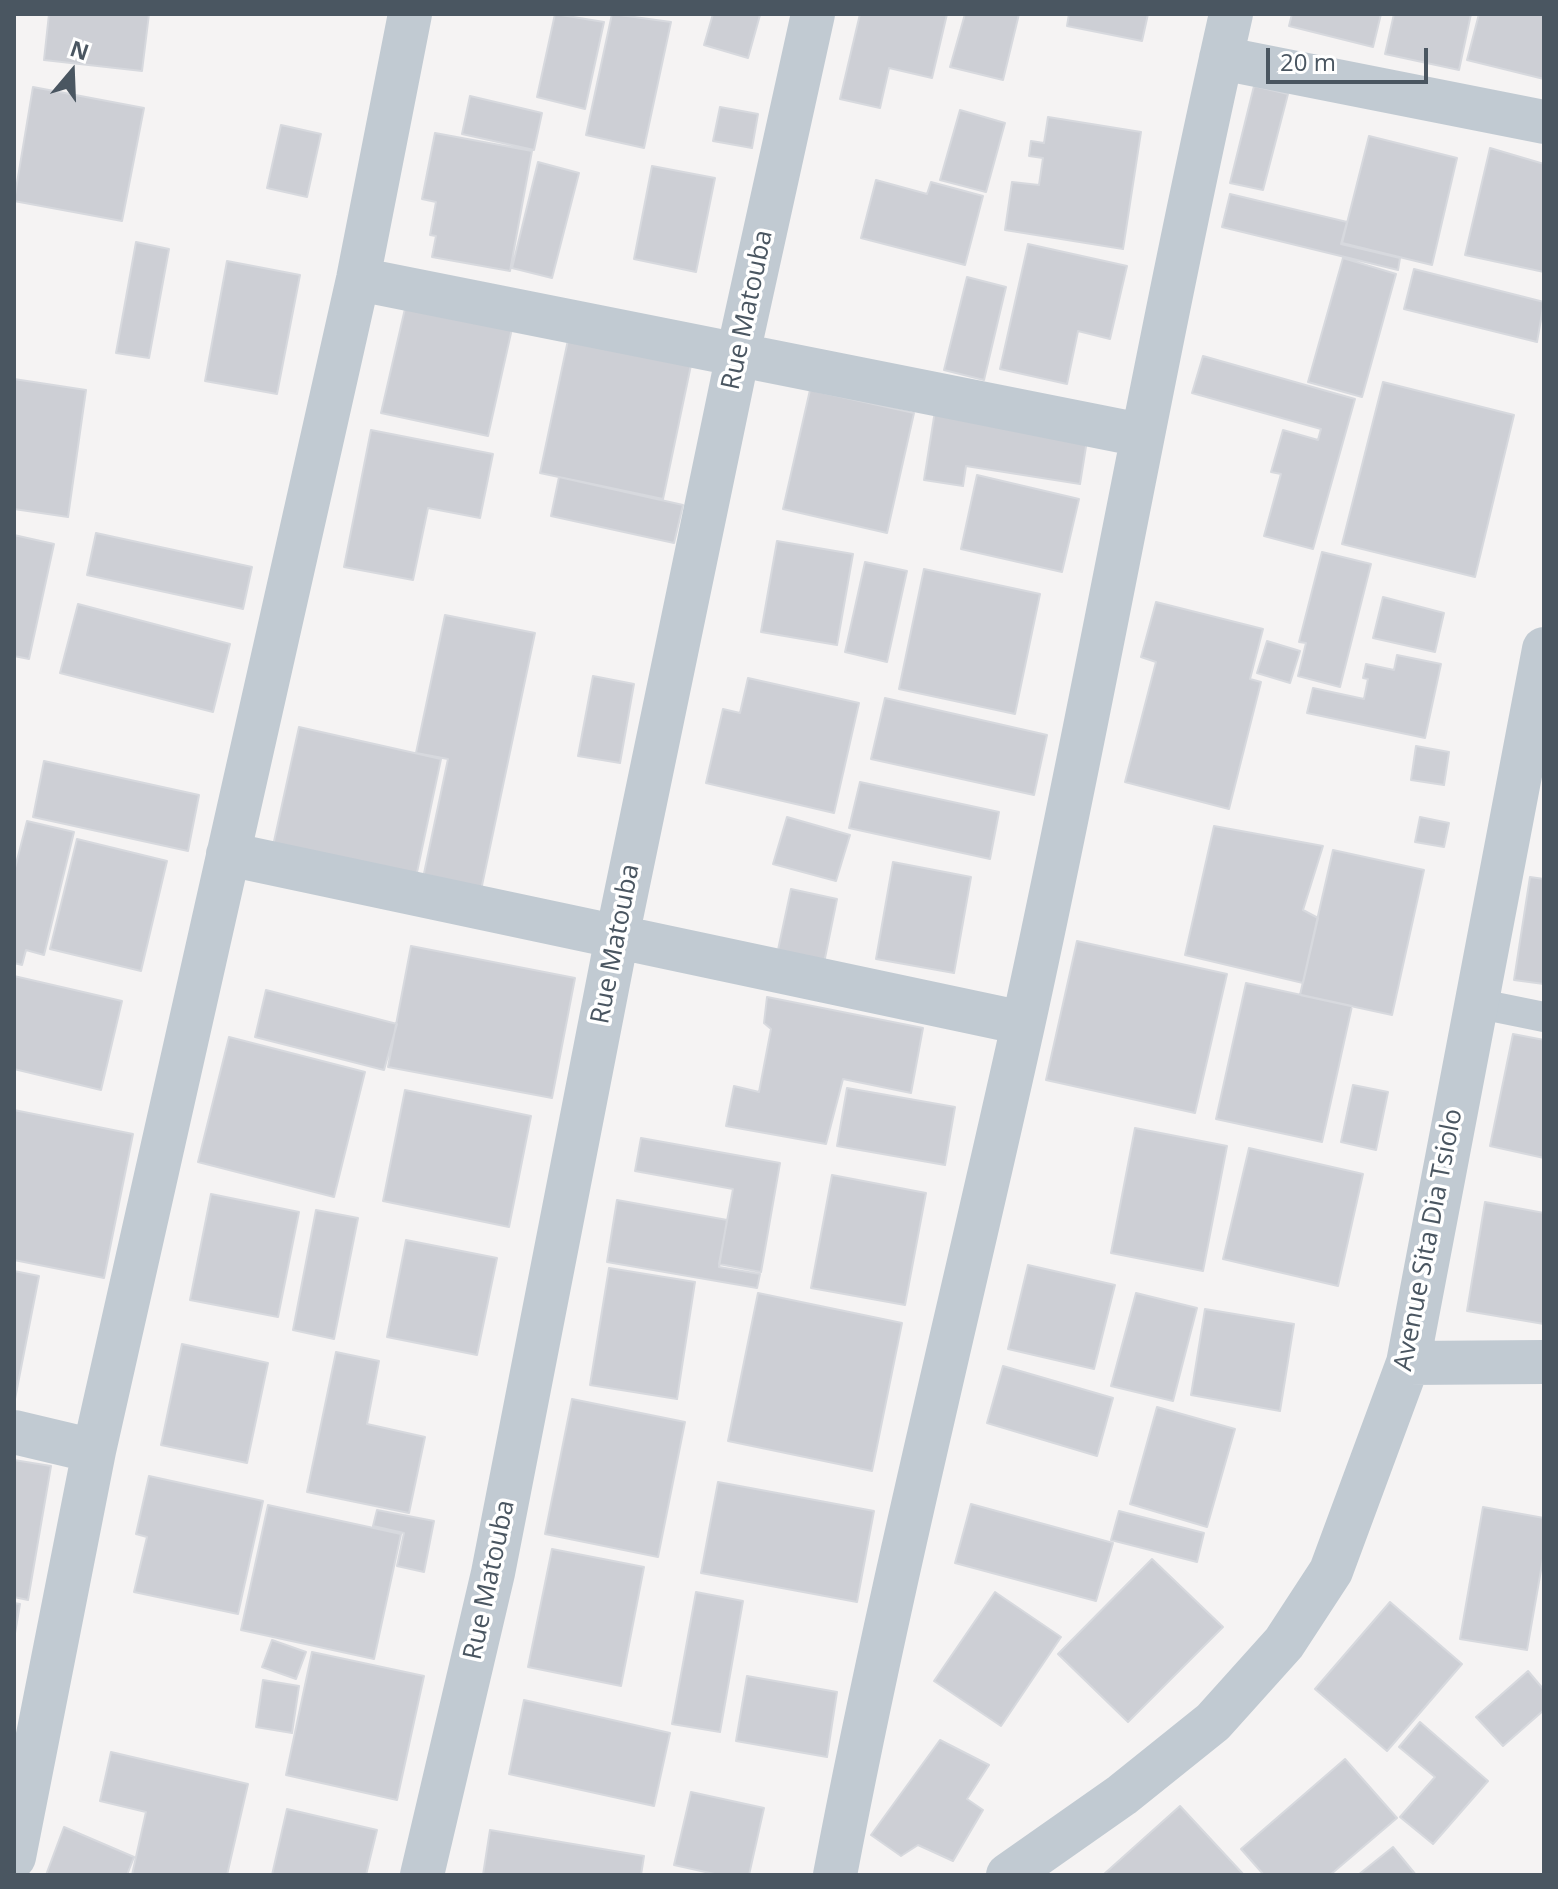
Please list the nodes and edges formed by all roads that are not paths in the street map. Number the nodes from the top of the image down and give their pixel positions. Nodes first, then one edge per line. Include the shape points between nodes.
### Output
1 (410, 14) edge
2 (813, 14) edge
3 (1231, 14) edge
4 (1221, 58) junction
5 (1544, 122) edge
6 (358, 279) junction
7 (738, 354) junction
8 (1141, 435) junction
9 (1544, 649) edge
10 (1537, 717) edge
11 (228, 854) junction
12 (617, 937) junction
13 (1475, 1003) junction
14 (1544, 1017) edge
15 (1023, 1023) junction
16 (1544, 1362) edge
17 (1408, 1363) junction
18 (14, 1432) edge
19 (94, 1451) junction
20 (14, 1857) edge
21 (422, 1875) edge
22 (835, 1875) edge
23 (1008, 1875) edge

1 - 6 street
2 - 7 street, Rue Matouba
3 - 4 street
4 - 5 street
4 - 8 street
6 - 7 street
6 - 11 street
7 - 8 street
7 - 12 street, Rue Matouba
8 - 15 street
9 - 10 street, Avenue Sita Dia Tsiolo
10 - 13 street, Avenue Sita Dia Tsiolo
11 - 12 street
11 - 19 street
12 - 15 street
12 - 21 street, Rue Matouba via 493,1573
13 - 14 lane
13 - 17 street, Avenue Sita Dia Tsiolo
15 - 22 street via 864,1720
16 - 17 street
17 - 23 street, Avenue Sita Dia Tsiolo via 1331,1571 1284,1643 1213,1722 1122,1795
18 - 19 street
19 - 20 street

